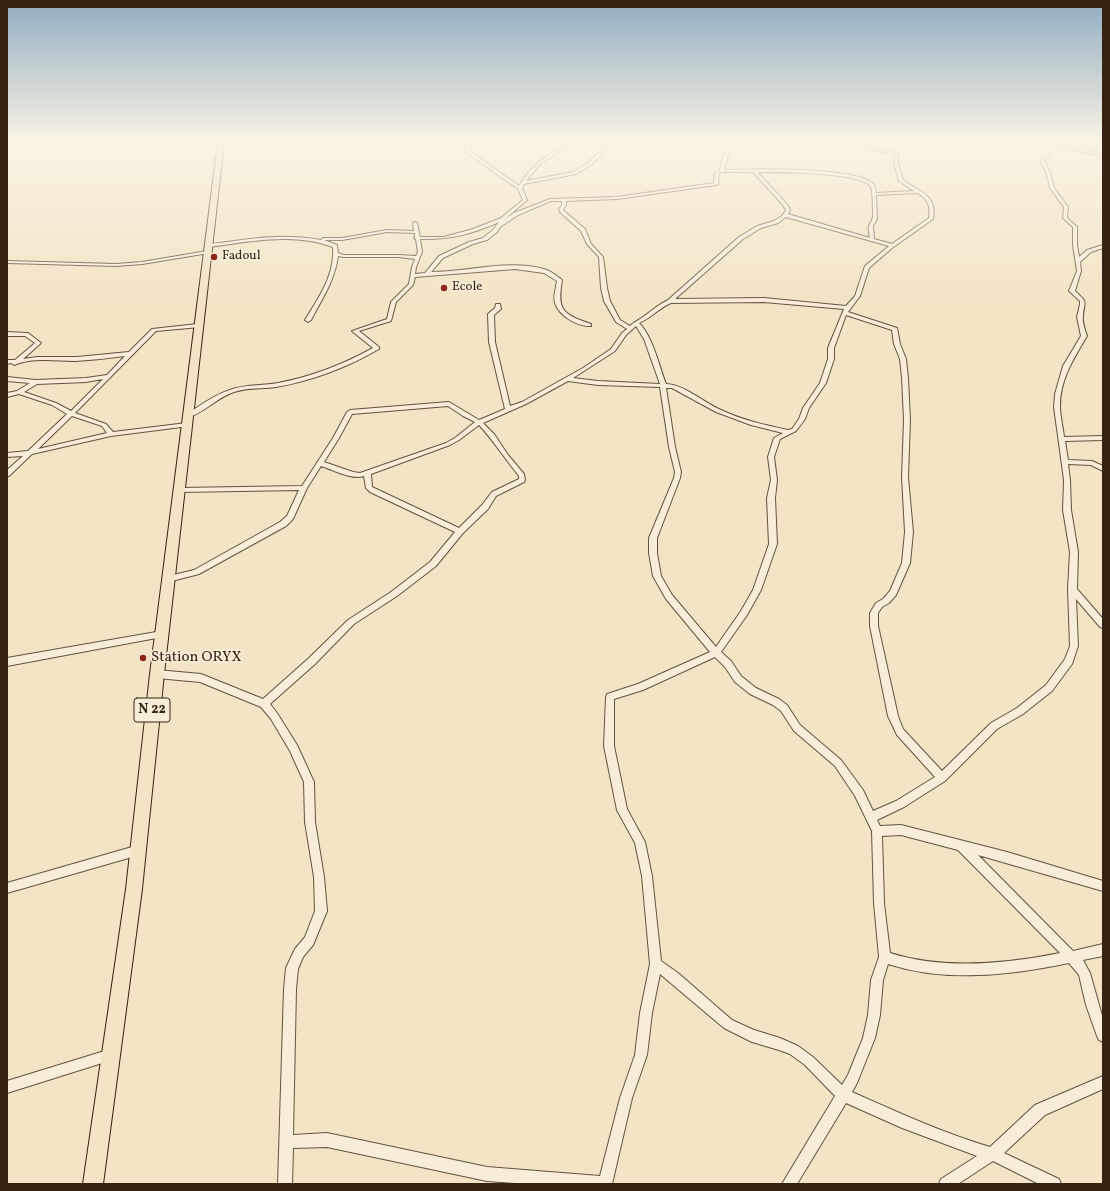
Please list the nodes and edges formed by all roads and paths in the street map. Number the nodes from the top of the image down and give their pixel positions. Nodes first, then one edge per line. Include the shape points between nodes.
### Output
1 (215, 198) edge
2 (524, 198) edge
3 (620, 198) edge
4 (778, 198) edge
5 (874, 198) edge
6 (926, 198) edge
7 (1059, 198) edge
8 (564, 200) junction
9 (785, 215) junction
10 (503, 218) junction
11 (415, 224) dead end
12 (499, 226) junction
13 (416, 235) junction
14 (313, 239) junction
15 (872, 240) junction
16 (892, 245) junction
17 (1103, 246) edge
18 (208, 249) junction
19 (336, 254) junction
20 (418, 258) junction
21 (1078, 261) junction
22 (7, 262) edge
23 (427, 274) junction
24 (412, 276) junction
25 (670, 301) junction
26 (498, 305) dead end
27 (846, 310) junction
28 (308, 320) dead end
29 (636, 323) junction
30 (589, 325) dead end
31 (198, 326) junction
32 (630, 328) junction
33 (7, 334) edge
34 (130, 354) junction
35 (7, 362) edge
36 (15, 362) junction
37 (7, 368) edge
38 (110, 376) junction
39 (7, 379) edge
40 (566, 380) junction
41 (36, 382) junction
42 (663, 384) junction
43 (19, 392) junction
44 (7, 395) edge
45 (508, 409) junction
46 (71, 414) junction
47 (188, 420) junction
48 (478, 422) junction
49 (788, 432) junction
50 (111, 434) junction
51 (1103, 438) edge
52 (1061, 439) junction
53 (29, 452) junction
54 (18, 454) junction
55 (7, 455) edge
56 (7, 461) edge
57 (1064, 462) junction
58 (319, 463) junction
59 (1103, 469) edge
60 (367, 473) junction
61 (7, 474) edge
62 (304, 488) junction
63 (180, 490) junction
64 (460, 531) junction
65 (168, 579) junction
66 (1072, 589) junction
67 (1103, 625) edge
68 (162, 634) junction
69 (716, 653) junction
70 (7, 662) edge
71 (157, 674) junction
72 (264, 704) junction
73 (942, 778) junction
74 (870, 818) junction
75 (877, 831) junction
76 (961, 846) junction
77 (139, 850) junction
78 (1103, 886) edge
79 (7, 888) edge
80 (1103, 950) edge
81 (885, 957) junction
82 (1070, 957) junction
83 (656, 964) junction
84 (1103, 1036) edge
85 (112, 1055) junction
86 (1103, 1082) edge
87 (7, 1087) edge
88 (844, 1095) junction
89 (286, 1142) junction
90 (992, 1154) junction
91 (93, 1184) edge
92 (285, 1184) edge
93 (605, 1184) edge
94 (789, 1184) edge
95 (946, 1184) edge
96 (1054, 1184) edge

1 - 18 main road, N 22
2 - 10 street via 525,200
3 - 8 street
4 - 9 street via 787,206
5 - 15 street
6 - 16 street via 931,202 931,219
7 - 21 street via 1066,207 1065,218 1075,227
8 - 12 street via 550,200 516,214
8 - 32 street via 562,212 583,230 589,244 601,257 604,288 614,316
9 - 15 street
9 - 25 street via 776,222 751,231 741,238
10 - 12 street
10 - 13 street via 458,235 442,238
11 - 13 street
12 - 23 street via 485,239 441,257
13 - 14 street via 387,231 342,238
13 - 20 street via 420,252
14 - 18 street via 284,238
14 - 19 street via 335,246
15 - 16 street
16 - 27 street via 867,267 857,296
17 - 21 street via 1089,251
18 - 22 street via 142,263 116,265
18 - 31 main road, N 22
19 - 20 street
19 - 28 street via 333,274
20 - 24 street
21 - 52 street via 1080,271 1072,290 1082,300 1080,317 1084,336 1066,366 1058,394
23 - 24 street
23 - 30 street via 507,268 544,271 560,280 558,303 563,310 573,320
24 - 47 street via 411,284 394,302 389,320 355,331 377,348 291,382 233,391 212,400
25 - 27 street via 764,300
25 - 29 street
26 - 45 street via 497,310 490,314 492,336
27 - 49 street via 834,340 823,383 806,408 802,419 794,430
27 - 73 street via 895,328 903,360 907,413 906,477 909,532 906,563 893,594 879,605 874,613 874,626 892,716 900,732
29 - 32 street
29 - 42 street via 647,339
31 - 34 street via 154,330
31 - 47 main road, N 22
32 - 40 street via 613,350
33 - 36 street via 26,334 38,343
34 - 36 street
34 - 38 street
35 - 36 street
36 - 37 street
38 - 41 street via 86,380
38 - 46 street
39 - 41 street
40 - 42 street
40 - 45 street
41 - 43 street
42 - 49 street via 673,386 718,411 754,424
42 - 69 street via 678,478 653,538 657,576 669,597
43 - 44 street
43 - 46 street via 54,404
45 - 48 street
46 - 50 street via 104,425
46 - 53 street
47 - 50 street
47 - 63 main road, N 22
48 - 58 street via 464,416 449,404 350,412
48 - 60 street via 448,444
48 - 64 street via 492,435 522,476 522,480 494,494 478,515
49 - 69 street via 777,438 771,458 774,480 771,498 773,544 769,557 757,590
50 - 53 street
51 - 52 street
52 - 57 street
53 - 54 street
53 - 61 street
54 - 55 street
54 - 56 street
57 - 59 street via 1092,463
57 - 66 street via 1067,510 1074,552
58 - 60 street via 352,474
58 - 62 street
60 - 64 street via 372,490
62 - 63 street
62 - 65 street via 290,517 283,524 196,572
63 - 65 main road, N 22
64 - 72 street via 433,564 351,622
65 - 68 main road, N 22
66 - 67 street
66 - 73 street via 1074,646 1069,662 1049,688 1020,712 994,726
68 - 70 street
68 - 71 main road, N 22
69 - 74 street via 728,664 738,679 753,691 784,708 796,728 838,763 859,793
69 - 83 street via 640,687 610,696 609,746 622,810 640,842 647,876
71 - 72 street via 201,678
71 - 77 main road, N 22
72 - 89 street via 294,748 309,782 310,822 321,904 321,911 309,941 299,953 292,968
73 - 74 street via 900,804
74 - 75 street
75 - 76 street via 901,830
75 - 81 street via 879,903
76 - 78 street
76 - 82 street
77 - 79 street
77 - 85 main road, N 22
80 - 82 street
81 - 82 street via 912,964 952,969 1017,966
81 - 88 street via 877,980 869,1038 853,1080
82 - 84 street via 1084,973
83 - 88 street via 728,1024 752,1036 794,1050
83 - 93 street via 641,1055 626,1098
85 - 87 street
85 - 91 main road, N 22
86 - 90 street via 1040,1110
88 - 90 street via 902,1121
88 - 94 street
89 - 92 street
89 - 93 street via 327,1140 487,1174
90 - 95 street
90 - 96 street

